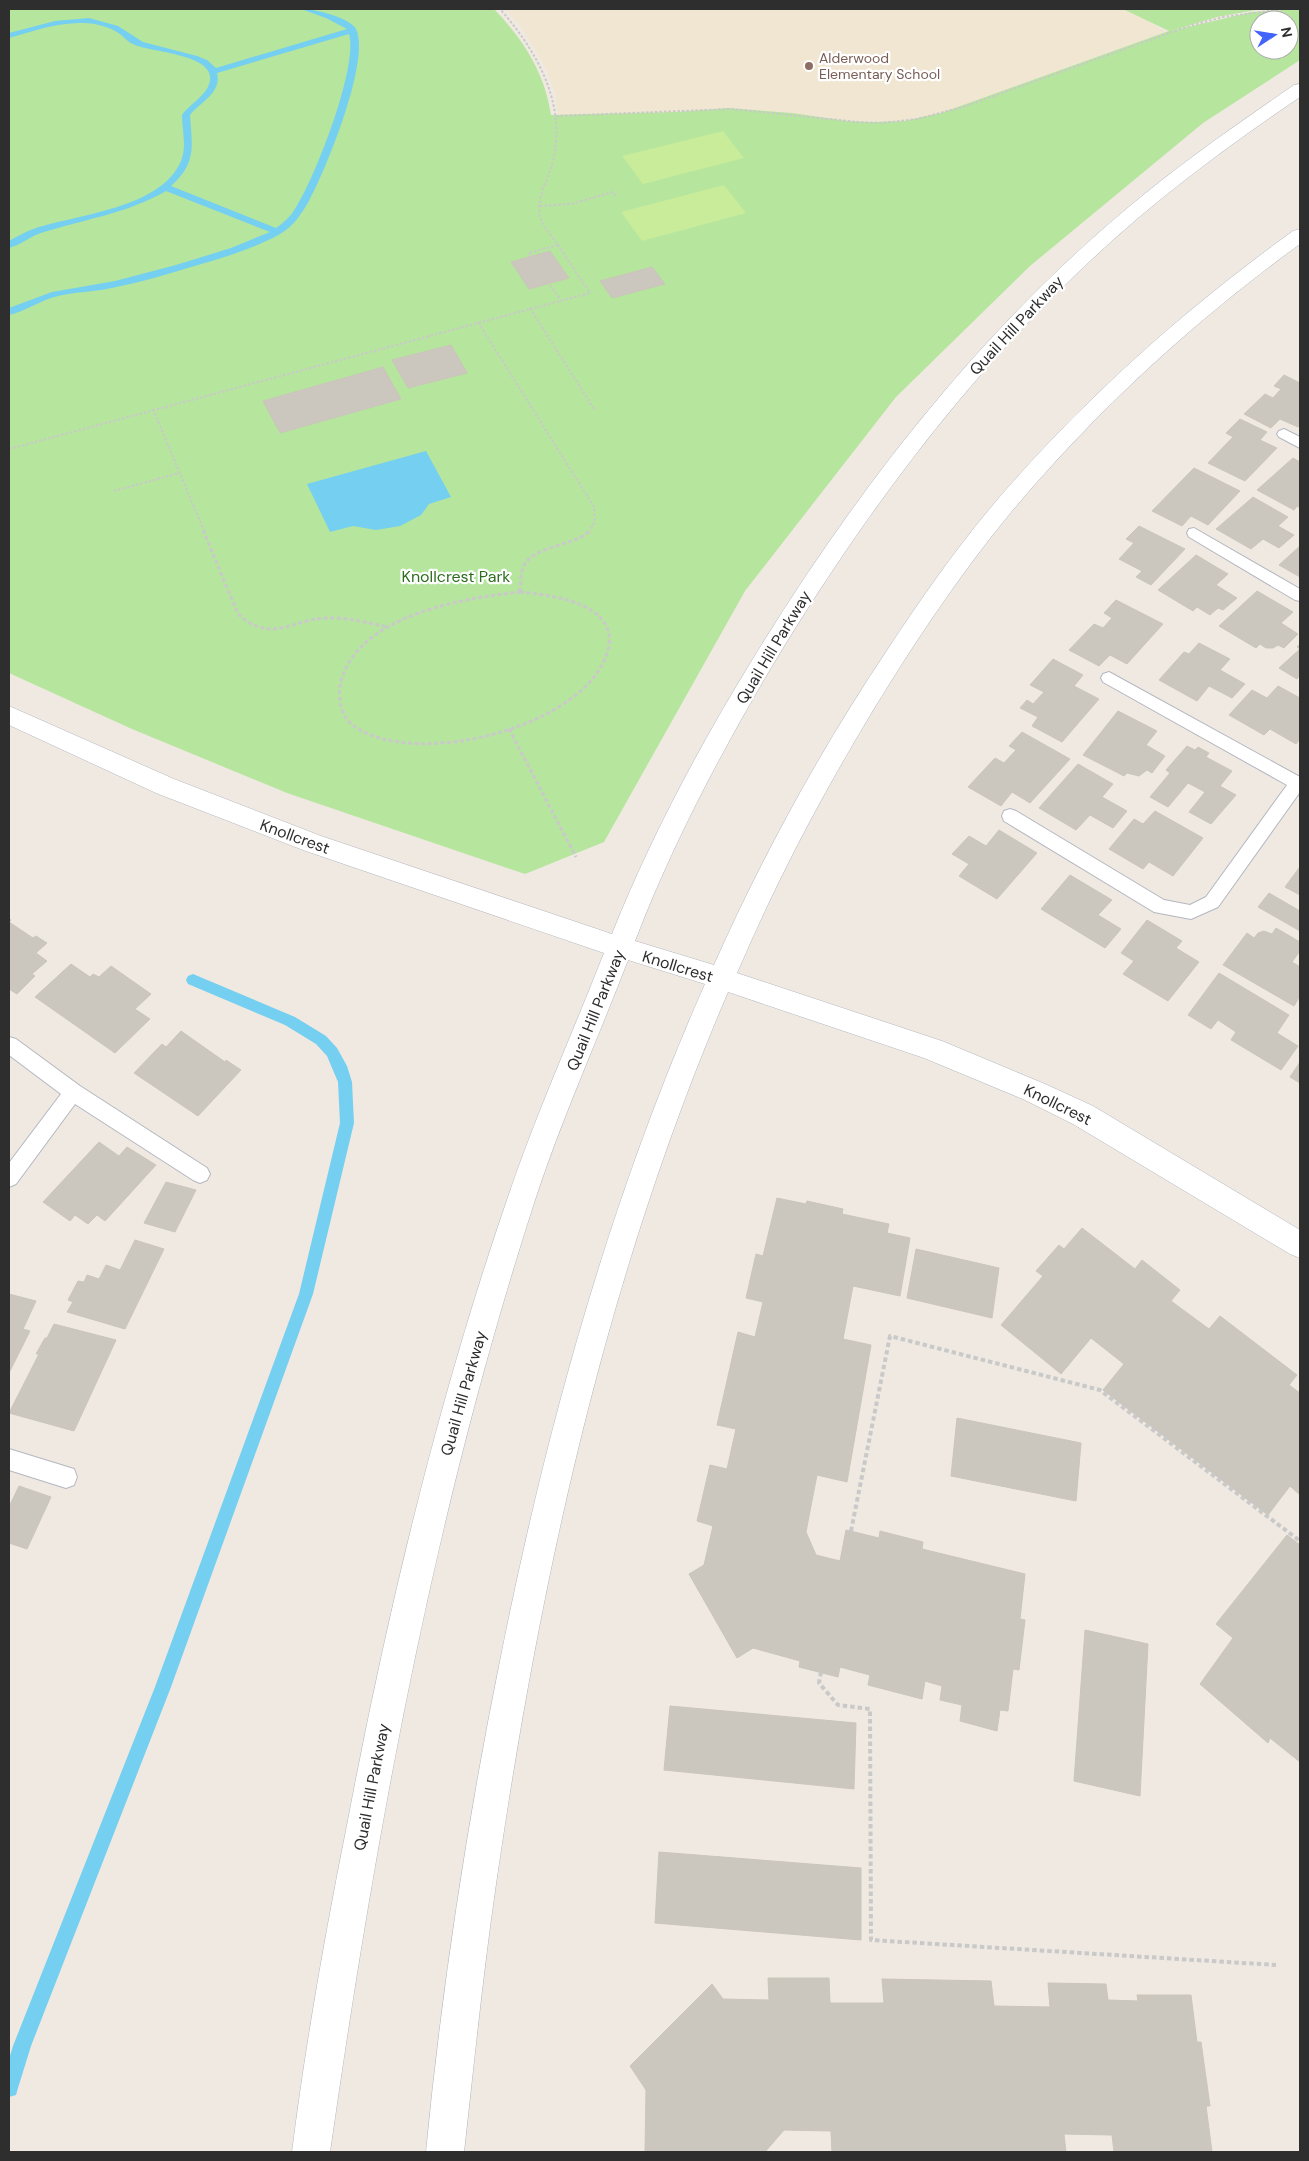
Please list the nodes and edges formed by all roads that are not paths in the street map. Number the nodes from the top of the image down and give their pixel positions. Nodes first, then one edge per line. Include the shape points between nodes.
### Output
1 (1300, 90) edge
2 (1300, 235) edge
3 (1284, 434) dead end
4 (1300, 443) edge
5 (1194, 533) dead end
6 (1300, 596) edge
7 (1109, 678) dead end
8 (9, 715) edge
9 (1299, 784) edge
10 (1010, 816) dead end
11 (620, 948) junction
12 (720, 978) junction
13 (9, 1045) edge
14 (73, 1092) junction
15 (200, 1174) dead end
16 (9, 1178) edge
17 (1300, 1245) edge
18 (9, 1460) edge
19 (66, 1477) dead end
20 (312, 2152) edge
21 (445, 2152) edge

1 - 11 main road, Quail Hill Parkway via 1207,153 1125,218 1036,303 928,422 846,530 760,665 702,768 642,893
2 - 12 main road via 1211,302 1093,408 1015,494 962,560 884,671 836,750 759,894
3 - 4 lane
5 - 6 lane
7 - 9 lane
8 - 11 main road, Knollcrest via 207,803 312,843
9 - 10 lane via 1212,902 1191,912 1160,907
11 - 12 main road, Knollcrest
11 - 20 main road, Quail Hill Parkway via 543,1138 484,1318 431,1509 368,1801
12 - 17 main road, Knollcrest via 932,1049 1035,1092 1083,1115
12 - 21 main road via 641,1181 561,1452 492,1796
13 - 14 lane
14 - 15 lane
14 - 16 lane
18 - 19 lane

